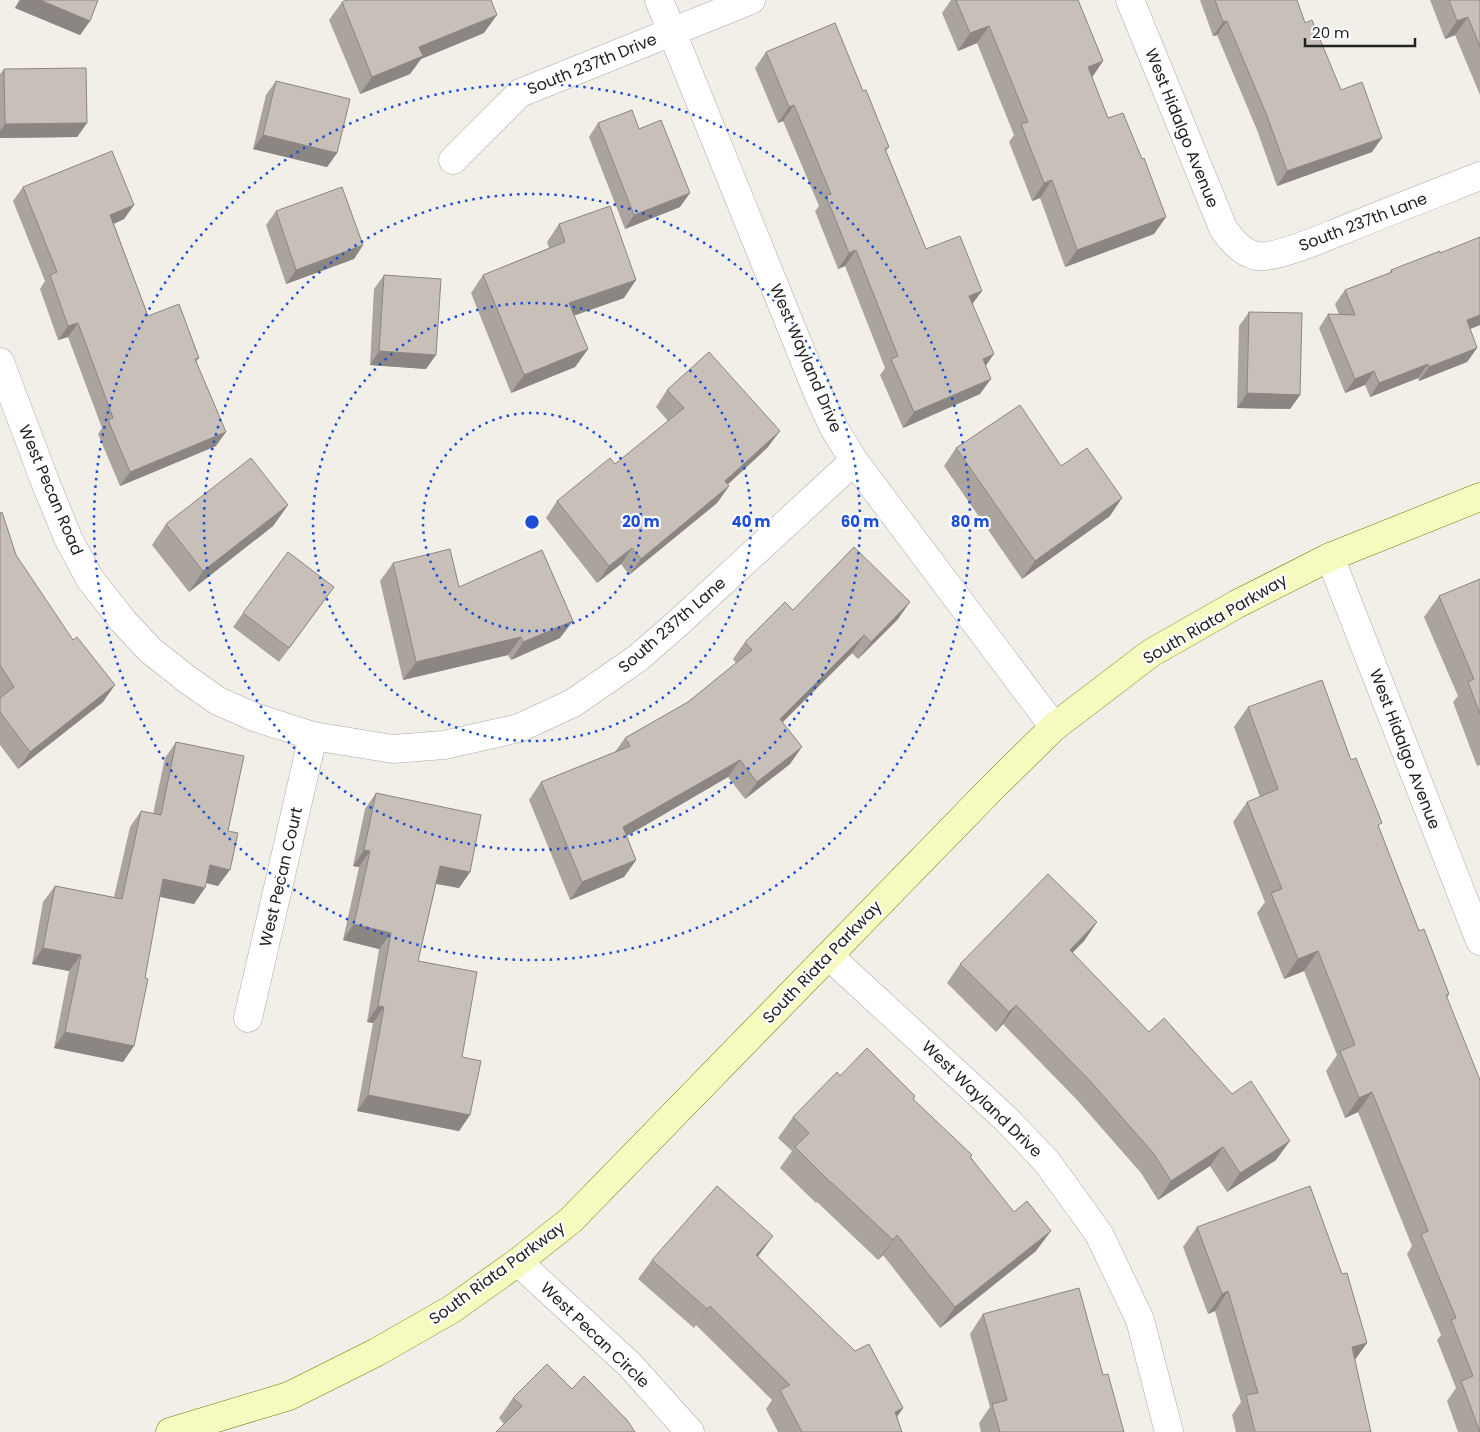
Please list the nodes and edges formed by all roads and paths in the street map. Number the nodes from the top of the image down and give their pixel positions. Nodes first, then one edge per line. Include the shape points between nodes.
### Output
1 (659, 0) edge
2 (751, 0) edge
3 (1130, 0) edge
4 (672, 32) junction
5 (453, 160) dead end
6 (1480, 176) edge
7 (1244, 251) joint
8 (0, 362) edge
9 (854, 461) junction
10 (1480, 497) edge
11 (1330, 557) junction
12 (1054, 728) junction
13 (313, 736) junction
14 (1480, 941) edge
15 (829, 956) junction
16 (248, 1018) dead end
17 (518, 1262) junction
18 (170, 1432) edge
19 (690, 1432) edge
20 (1169, 1432) edge

1 - 4 street, West Wayland Drive
2 - 4 street, South 237th Drive
3 - 7 street, West Hidalgo Avenue via 1223,228
4 - 5 street, South 237th Drive via 520,93
4 - 9 street, West Wayland Drive via 819,396
6 - 7 street, South 237th Lane via 1277,254 1258,256
8 - 13 street, West Pecan Road via 68,538 90,579 123,621 150,650 218,701 254,717
9 - 12 street, West Wayland Drive
9 - 13 street, South 237th Lane via 638,658 573,703 519,728 444,745 394,749
10 - 11 street, South Riata Parkway
11 - 12 street, South Riata Parkway via 1151,653
11 - 14 street, West Hidalgo Avenue
12 - 15 street, South Riata Parkway
13 - 16 street, West Pecan Court
15 - 17 street, South Riata Parkway via 571,1220
15 - 20 street, West Wayland Drive via 1006,1119 1048,1162 1100,1234 1140,1320
17 - 18 street, South Riata Parkway via 452,1309 290,1396
17 - 19 street, West Pecan Circle via 630,1365

